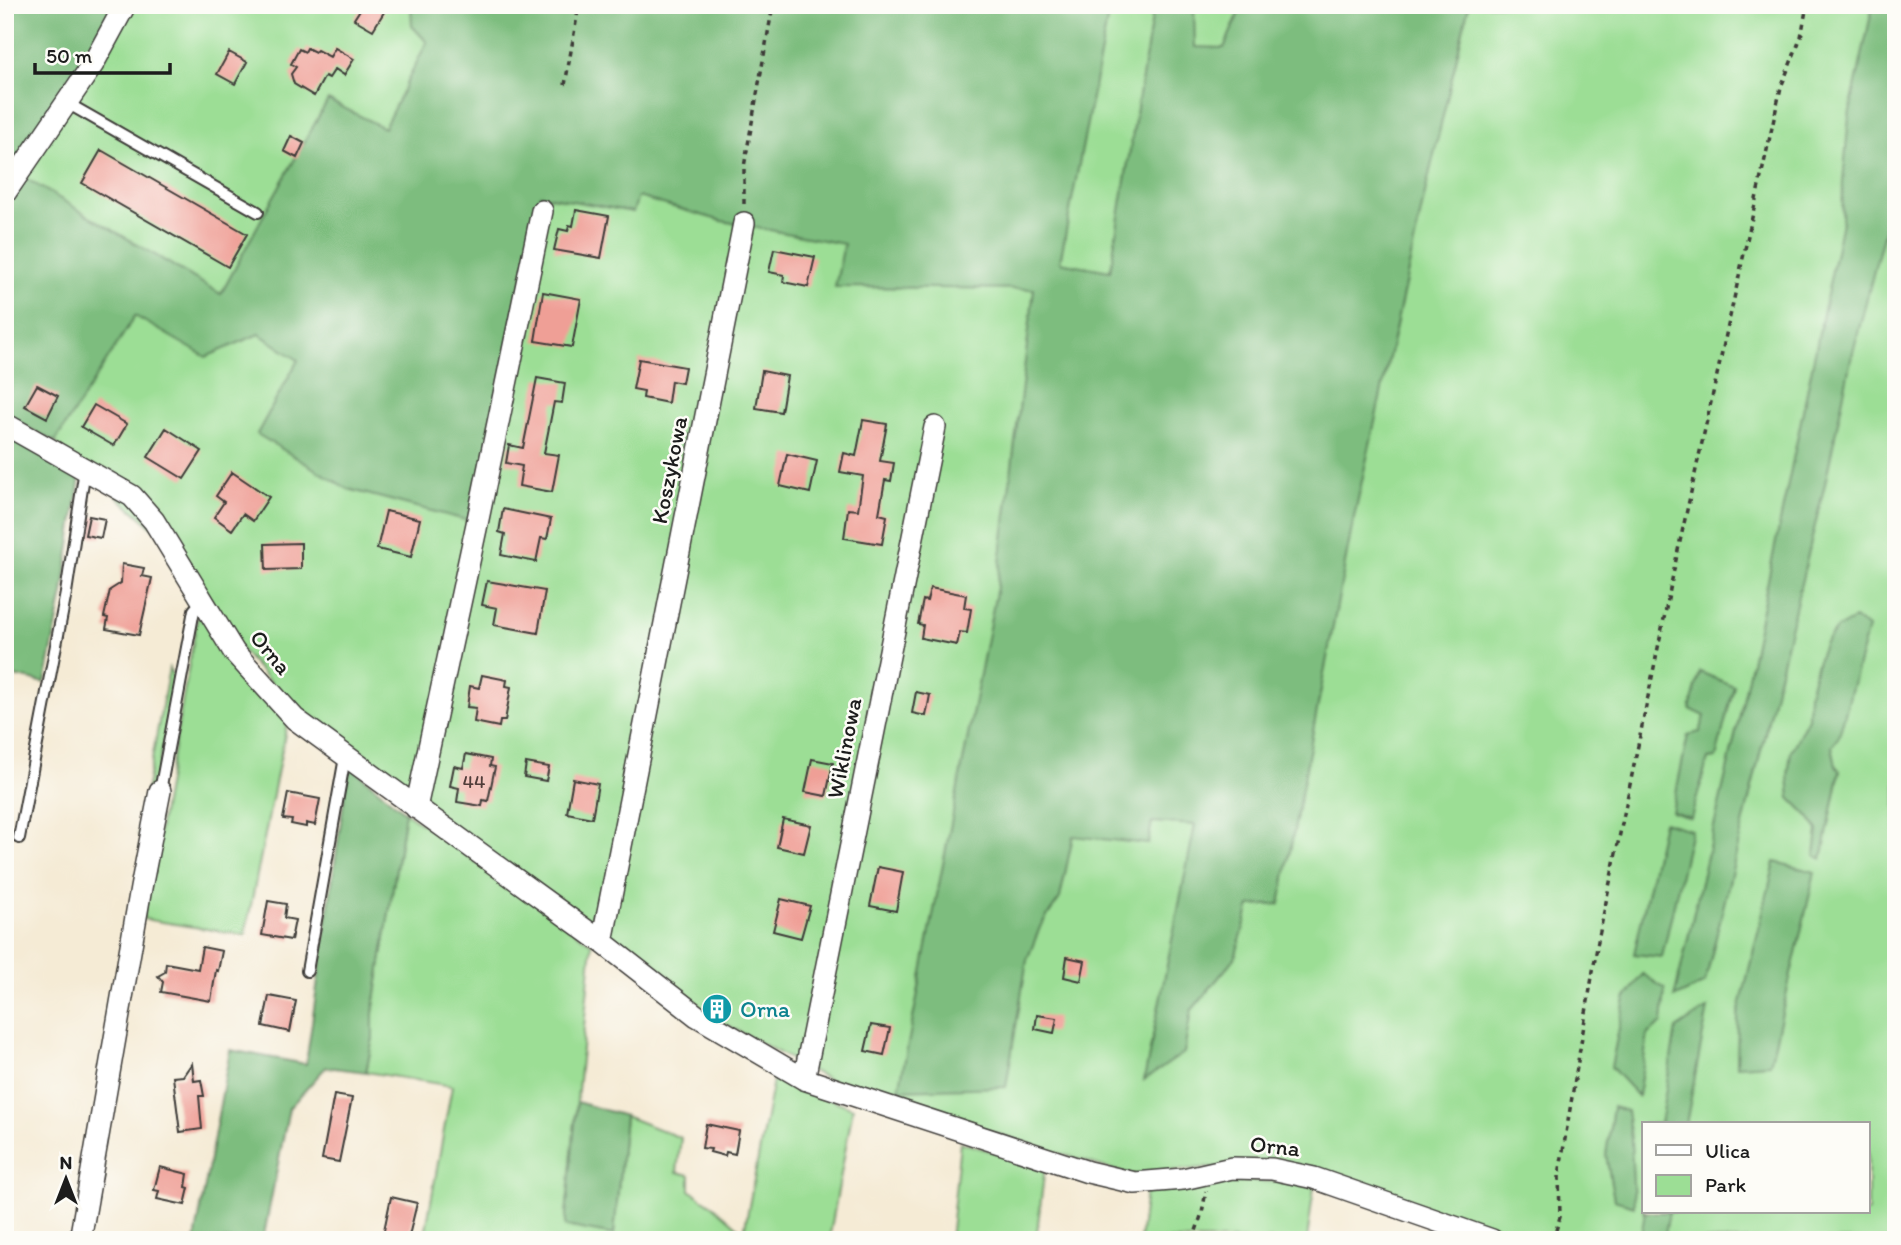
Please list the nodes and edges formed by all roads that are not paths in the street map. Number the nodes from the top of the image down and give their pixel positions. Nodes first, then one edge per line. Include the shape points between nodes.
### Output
1 (125, 5) edge
2 (67, 103) junction
3 (5, 193) edge
4 (542, 211) dead end
5 (258, 212) dead end
6 (744, 223) road end
7 (5, 424) edge
8 (935, 427) dead end
9 (85, 469) junction
10 (203, 600) junction
11 (345, 757) junction
12 (160, 791) joint
13 (416, 808) junction
14 (19, 838) dead end
15 (602, 942) junction
16 (307, 971) dead end
17 (804, 1079) junction
18 (80, 1240) edge
19 (1492, 1240) edge

1 - 2 street
2 - 3 street
2 - 5 lane
4 - 13 street
6 - 15 street, Koszykowa
7 - 9 street, Orna
8 - 17 street, Wiklinowa
9 - 10 street, Orna via 132,496 154,521
9 - 14 lane
10 - 11 street, Orna via 234,652 295,719
10 - 12 lane via 194,610
11 - 13 street, Orna
11 - 16 lane
12 - 18 street
13 - 15 street, Orna
15 - 17 street, Orna via 697,1016
17 - 19 street, Orna via 1088,1172 1135,1183 1232,1168 1272,1169 1314,1178

